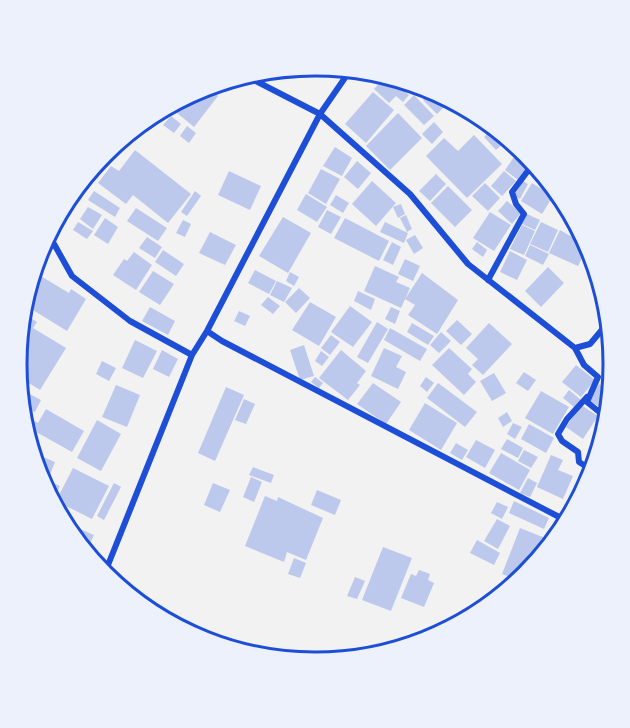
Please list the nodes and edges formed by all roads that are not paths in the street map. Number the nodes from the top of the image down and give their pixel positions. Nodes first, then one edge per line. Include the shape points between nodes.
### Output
1 (345, 78) edge
2 (258, 82) edge
3 (320, 114) junction
4 (528, 170) edge
5 (54, 244) edge
6 (488, 280) junction
7 (207, 331) junction
8 (601, 331) edge
9 (574, 348) junction
10 (192, 355) junction
11 (587, 397) junction
12 (599, 412) edge
13 (585, 465) edge
14 (559, 517) edge
15 (108, 565) edge

1 - 3 street
2 - 3 street
3 - 6 street via 410,194 468,264
3 - 7 street
4 - 6 street via 512,192 524,213
5 - 10 street via 72,276 130,321
6 - 9 street
7 - 10 street
7 - 14 street
8 - 9 street via 590,344
9 - 11 street via 584,365 598,377
10 - 15 street
11 - 12 street via 588,404
11 - 13 street via 558,434 578,452 579,462

